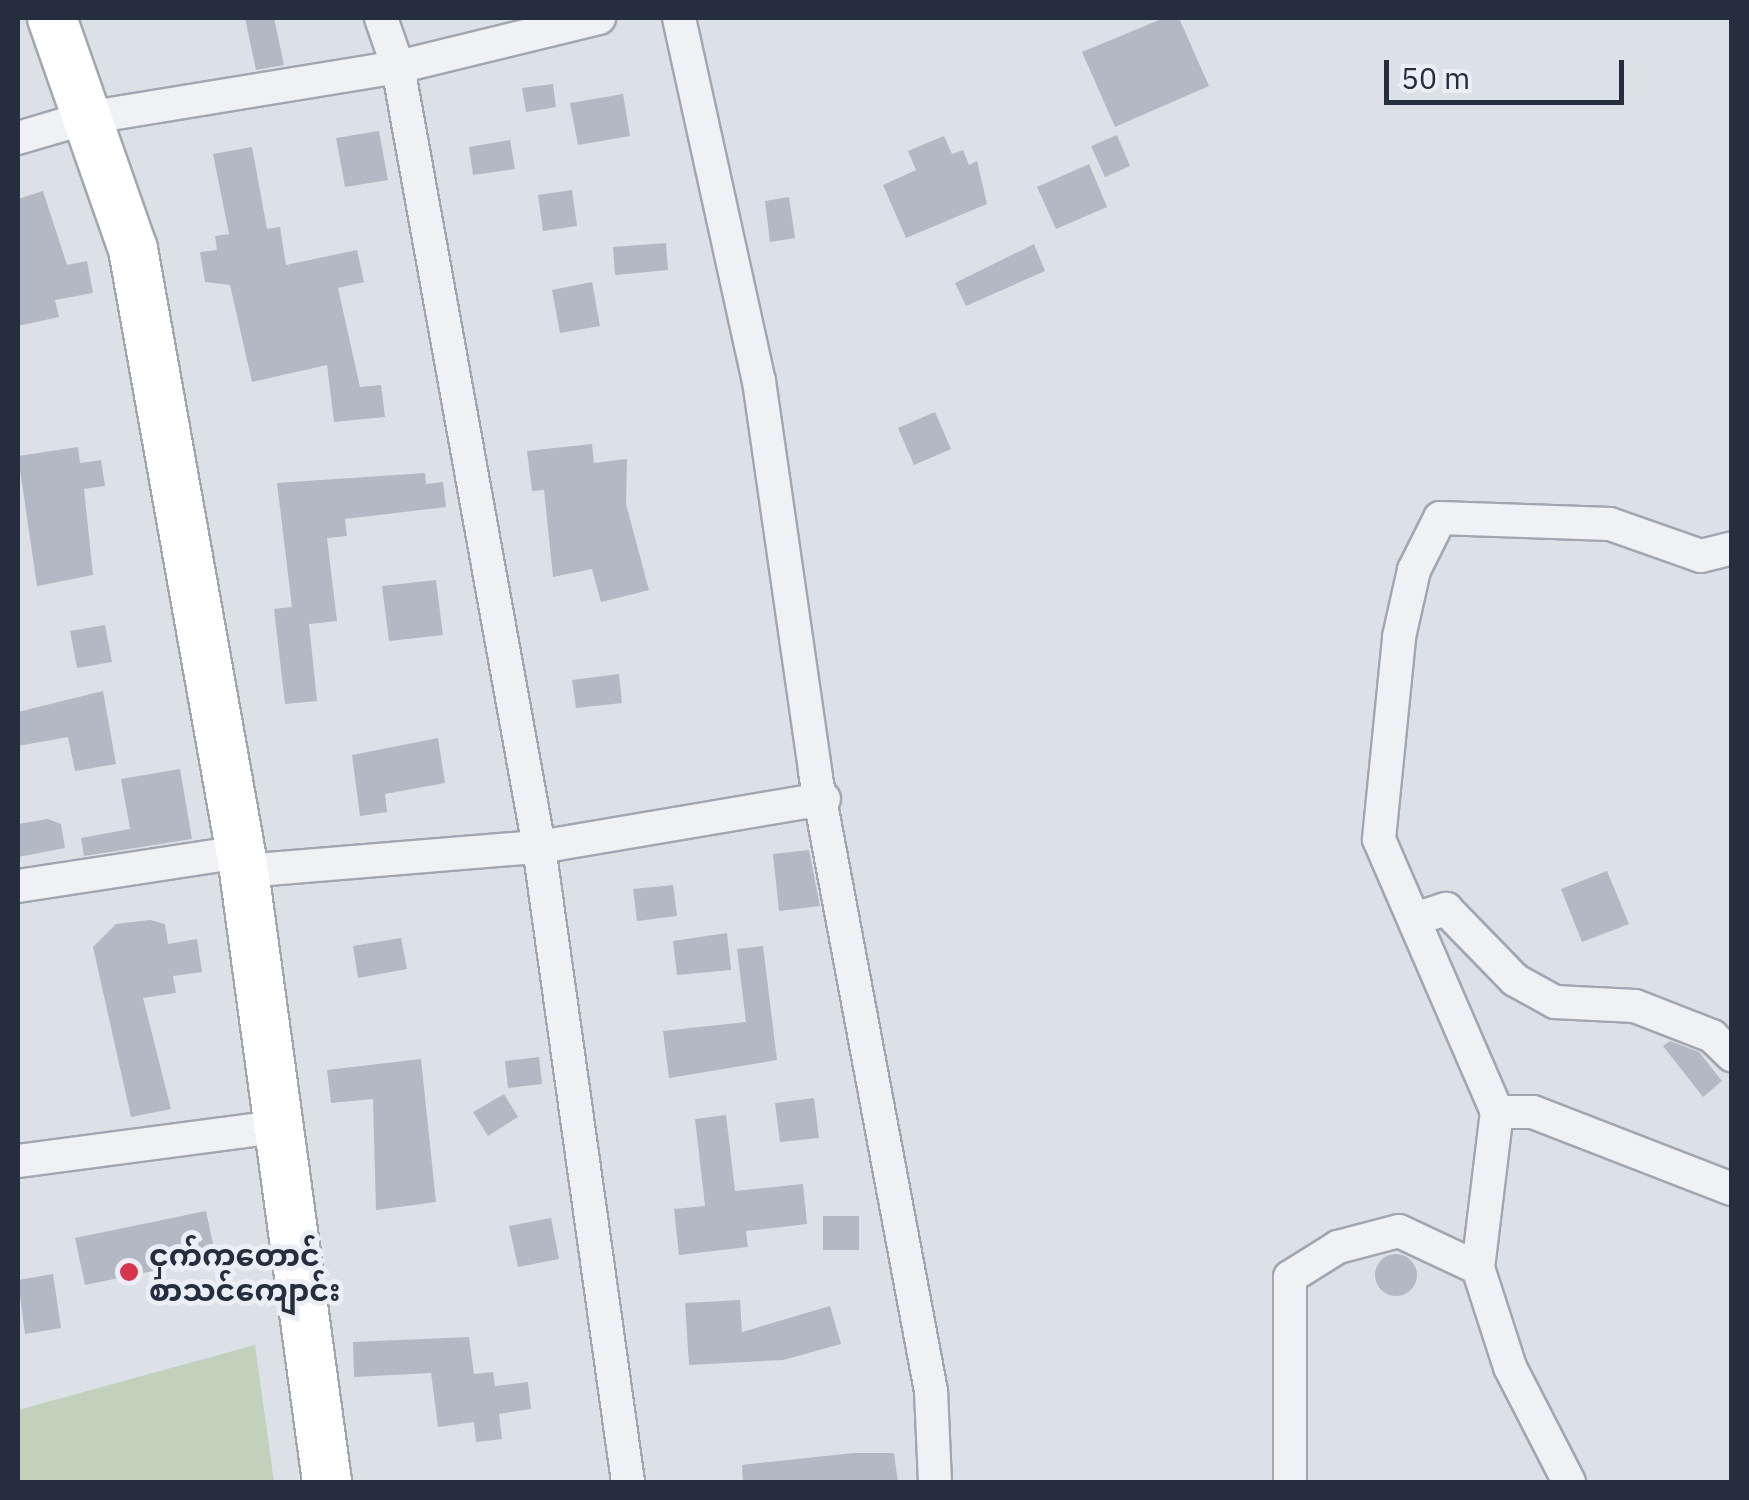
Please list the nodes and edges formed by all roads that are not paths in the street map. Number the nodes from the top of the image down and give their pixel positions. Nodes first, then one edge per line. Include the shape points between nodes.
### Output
1 (52, 18) edge
2 (381, 18) edge
3 (600, 18) edge
4 (679, 18) edge
5 (398, 67) junction
6 (86, 118) junction
7 (18, 138) edge
8 (1732, 548) edge
9 (824, 799) junction
10 (539, 847) junction
11 (242, 861) junction
12 (18, 886) edge
13 (1415, 919) junction
14 (1732, 1054) edge
15 (1497, 1112) junction
16 (276, 1127) junction
17 (18, 1160) edge
18 (1732, 1189) edge
19 (1478, 1268) junction
20 (327, 1482) edge
21 (628, 1482) edge
22 (935, 1482) edge
23 (1290, 1482) edge
24 (1569, 1482) edge

1 - 6 main road
2 - 5 street
3 - 5 street
4 - 9 street via 759,381
5 - 6 street
5 - 10 street
6 - 7 street
6 - 11 main road via 133,249
8 - 13 street via 1701,556 1610,524 1440,518 1414,570 1399,637 1379,838
9 - 10 street
9 - 22 street via 931,1391
10 - 11 street
10 - 21 street
11 - 12 street
11 - 16 main road
13 - 14 street via 1446,909 1516,980 1555,1002 1635,1006 1712,1036
13 - 15 street
15 - 18 street via 1533,1112
15 - 19 street
16 - 17 street
16 - 20 main road
19 - 23 street via 1399,1231 1338,1246 1290,1277
19 - 24 street via 1510,1367

